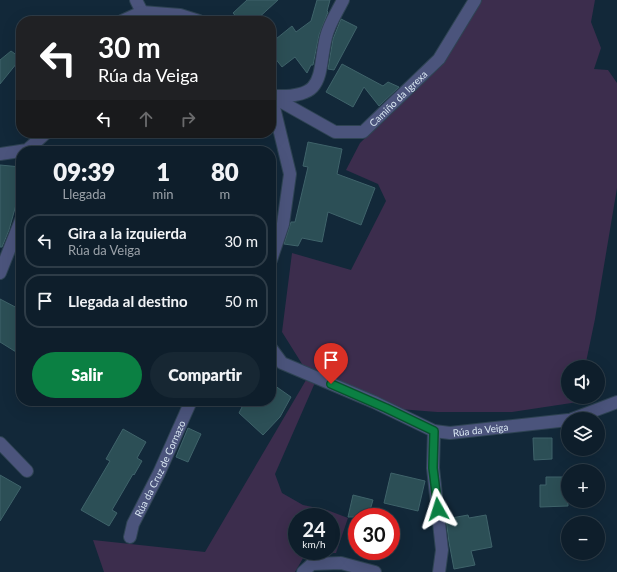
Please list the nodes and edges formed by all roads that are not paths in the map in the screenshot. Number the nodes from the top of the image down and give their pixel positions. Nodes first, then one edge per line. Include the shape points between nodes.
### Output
1 (136, 0) edge
2 (343, 0) edge
3 (475, 0) edge
4 (142, 12) junction
5 (133, 16) edge
6 (183, 16) edge
7 (276, 96) edge
8 (276, 99) edge
9 (276, 117) edge
10 (40, 138) edge
11 (31, 146) edge
12 (16, 152) edge
13 (0, 154) edge
14 (16, 233) edge
15 (276, 245) edge
16 (0, 273) edge
17 (276, 355) edge
18 (617, 402) edge
19 (189, 406) edge
20 (591, 412) edge
21 (561, 421) edge
22 (434, 431) junction
23 (0, 443) edge
24 (27, 471) dead end
25 (130, 537) dead end
26 (303, 572) edge
27 (375, 572) edge
28 (439, 572) edge

1 - 4 street
2 - 7 street via 326,36 317,82 309,91 299,96
3 - 8 street, Camiño da Igrexa via 438,59 363,132 335,132
4 - 5 street
4 - 6 street
9 - 15 street via 290,174 283,224
10 - 11 street
12 - 13 street
14 - 16 street
17 - 22 street, Rúa da Veiga via 282,363
18 - 20 street
19 - 25 street, Rúa da Cruz de Cornazo via 160,472 133,524
21 - 22 street, Rúa da Veiga via 450,434
22 - 28 street via 433,468 442,550
23 - 24 street
26 - 27 street via 312,564 341,563

